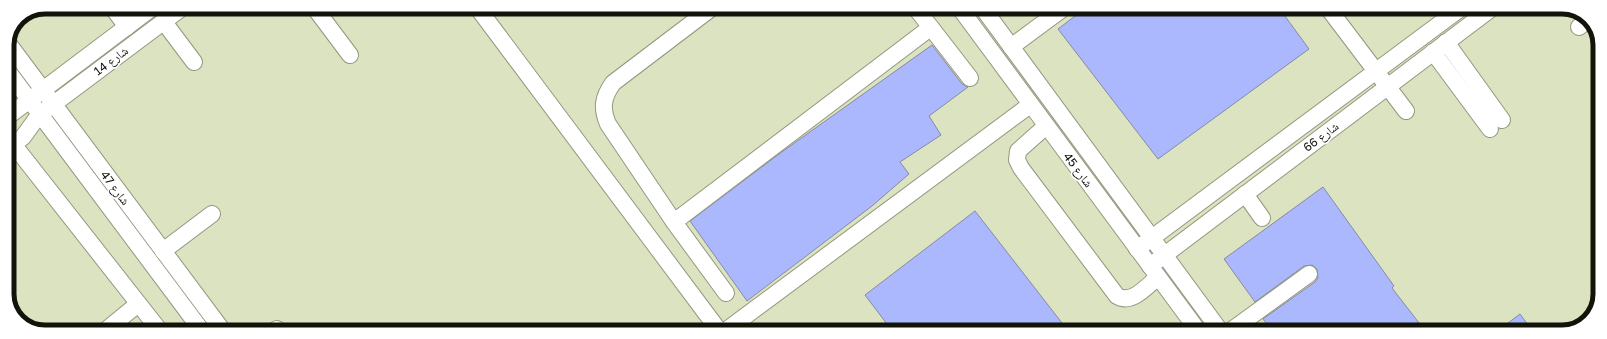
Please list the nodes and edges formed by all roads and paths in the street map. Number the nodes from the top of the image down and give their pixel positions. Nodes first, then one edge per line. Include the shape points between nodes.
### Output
1 (117, 14) edge
2 (144, 14) edge
3 (174, 14) edge
4 (319, 14) edge
5 (482, 14) edge
6 (704, 14) edge
7 (920, 14) edge
8 (964, 14) edge
9 (987, 14) edge
10 (1057, 14) edge
11 (1333, 14) edge
12 (1453, 14) edge
13 (1484, 14) edge
14 (164, 22) junction
15 (127, 27) junction
16 (930, 28) junction
17 (1011, 47) junction
18 (1439, 47) junction
19 (14, 51) edge
20 (350, 55) dead end
21 (194, 62) dead end
22 (1376, 71) junction
23 (970, 78) dead end
24 (14, 80) edge
25 (1388, 86) junction
26 (42, 91) junction
27 (29, 101) junction
28 (53, 105) junction
29 (1030, 106) junction
30 (1406, 111) dead end
31 (14, 112) edge
32 (39, 115) junction
33 (1496, 124) dead end
34 (1046, 126) junction
35 (14, 143) edge
36 (14, 151) edge
37 (1245, 194) junction
38 (212, 214) dead end
39 (1262, 218) dead end
40 (674, 222) junction
41 (1151, 239) junction
42 (1137, 249) junction
43 (163, 252) junction
44 (1164, 256) junction
45 (1154, 272) junction
46 (1309, 274) dead end
47 (726, 293) dead end
48 (138, 304) junction
49 (112, 325) edge
50 (155, 325) edge
51 (197, 325) edge
52 (218, 325) edge
53 (715, 325) edge
54 (733, 325) edge
55 (1194, 325) edge
56 (1216, 325) edge
57 (1239, 325) edge

1 - 15 street
2 - 15 street, شارع 14
3 - 14 street, شارع 14
4 - 20 street
5 - 53 street
6 - 40 street via 614,83 606,92 603,103 608,124
7 - 16 street
8 - 29 street, شارع 45
9 - 17 street, شارع 45
10 - 17 street
11 - 22 street
12 - 22 street, شارع 66
13 - 18 street, شارع 66
14 - 21 street
14 - 28 street, شارع 14
15 - 26 street, شارع 14
16 - 23 street
16 - 40 street
17 - 41 street, شارع 45
18 - 25 street, شارع 66
18 - 33 street
19 - 26 street, شارع 47
22 - 25 street
22 - 41 street, شارع 66
24 - 27 street, شارع 47
25 - 30 street
25 - 37 street, شارع 66
26 - 27 street, شارع 14
26 - 28 street, شارع 47
27 - 31 street, شارع 14
27 - 32 street, شارع 47
28 - 32 street, شارع 14
28 - 43 street, شارع 47
29 - 34 street, شارع 45
29 - 54 street
32 - 35 street, شارع 14 via 26,133
32 - 51 street, شارع 47
34 - 42 street, شارع 45
34 - 45 street, شارع 66 via 1018,151 1016,160 1025,174 1117,296 1130,299
36 - 48 street
37 - 39 street
37 - 44 street, شارع 66
38 - 43 street
40 - 47 street
41 - 42 street, شارع 66
41 - 44 street, شارع 45
42 - 45 street, شارع 45
43 - 52 street, شارع 47
44 - 45 street, شارع 66
44 - 56 street, شارع 45
45 - 55 street, شارع 45
46 - 57 street
48 - 49 street
48 - 50 street

